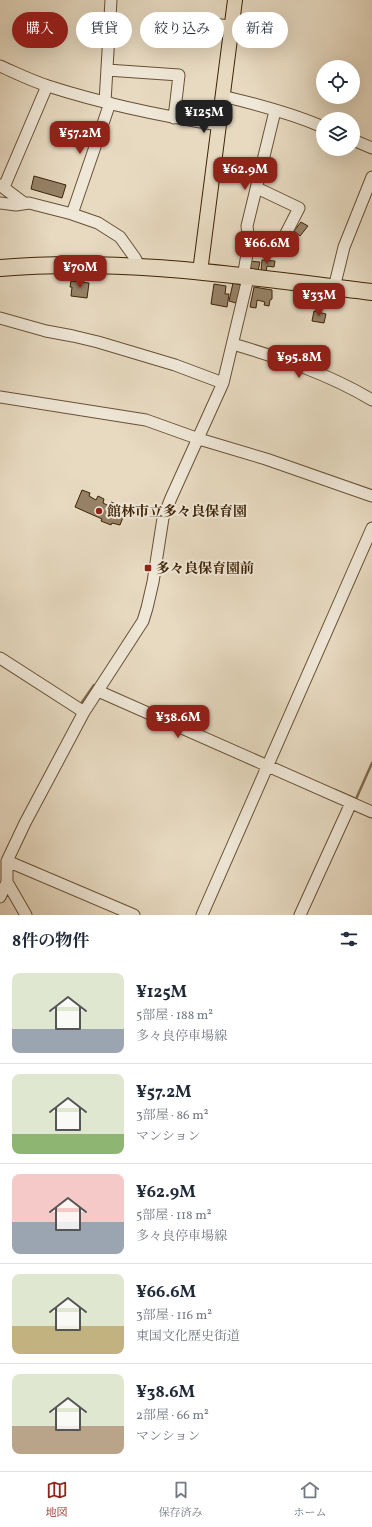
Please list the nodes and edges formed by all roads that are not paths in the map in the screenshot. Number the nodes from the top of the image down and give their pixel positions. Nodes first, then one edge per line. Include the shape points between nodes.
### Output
1 (111, 0) edge
2 (235, 0) edge
3 (224, 25) edge
4 (231, 26) junction
5 (0, 66) edge
6 (107, 70) junction
7 (47, 86) junction
8 (222, 96) junction
9 (108, 103) junction
10 (275, 111) junction
11 (174, 118) junction
12 (219, 124) junction
13 (316, 124) edge
14 (360, 143) edge
15 (372, 148) edge
16 (372, 177) edge
17 (2, 186) edge
18 (257, 188) junction
19 (370, 190) edge
20 (0, 203) edge
21 (24, 203) junction
22 (72, 214) junction
23 (279, 247) dead end
24 (139, 266) junction
25 (0, 268) edge
26 (200, 272) junction
27 (246, 277) junction
28 (334, 288) junction
29 (372, 292) edge
30 (0, 318) edge
31 (232, 344) junction
32 (223, 383) junction
33 (0, 397) edge
34 (372, 400) edge
35 (199, 439) junction
36 (372, 496) edge
37 (372, 528) edge
38 (0, 658) edge
39 (98, 691) junction
40 (84, 712) junction
41 (267, 766) junction
42 (351, 803) junction
43 (372, 812) edge
44 (8, 861) junction
45 (7, 882) junction
46 (0, 897) edge
47 (26, 915) edge
48 (134, 915) edge
49 (202, 915) edge
50 (300, 915) edge

1 - 6 street
2 - 4 main road
3 - 4 street
4 - 8 main road
5 - 7 street
6 - 9 street
6 - 11 street via 179,75
7 - 9 street
7 - 17 street
8 - 10 street
8 - 12 main road
9 - 11 street
9 - 22 street
10 - 13 street
10 - 18 street
11 - 12 street
12 - 26 main road
14 - 15 street
16 - 19 street
17 - 21 street
18 - 23 street via 299,208
18 - 27 street via 247,226 249,243
19 - 28 street via 344,247
20 - 21 street
21 - 22 street
22 - 24 street via 98,223 120,237
24 - 25 highway via 53,264
24 - 26 highway
26 - 27 highway
27 - 28 highway
27 - 31 street
28 - 29 highway
30 - 32 street via 98,342 175,365
31 - 32 street
31 - 34 street via 277,357 350,387
32 - 35 street
33 - 35 street via 146,420
35 - 36 street
35 - 39 street via 163,518 153,582 142,621
37 - 41 street
38 - 40 street
39 - 40 street
39 - 41 street
40 - 44 street via 25,823
41 - 42 street
41 - 49 street
42 - 43 street
42 - 50 street
44 - 45 street
44 - 48 street
45 - 46 street
45 - 47 street

